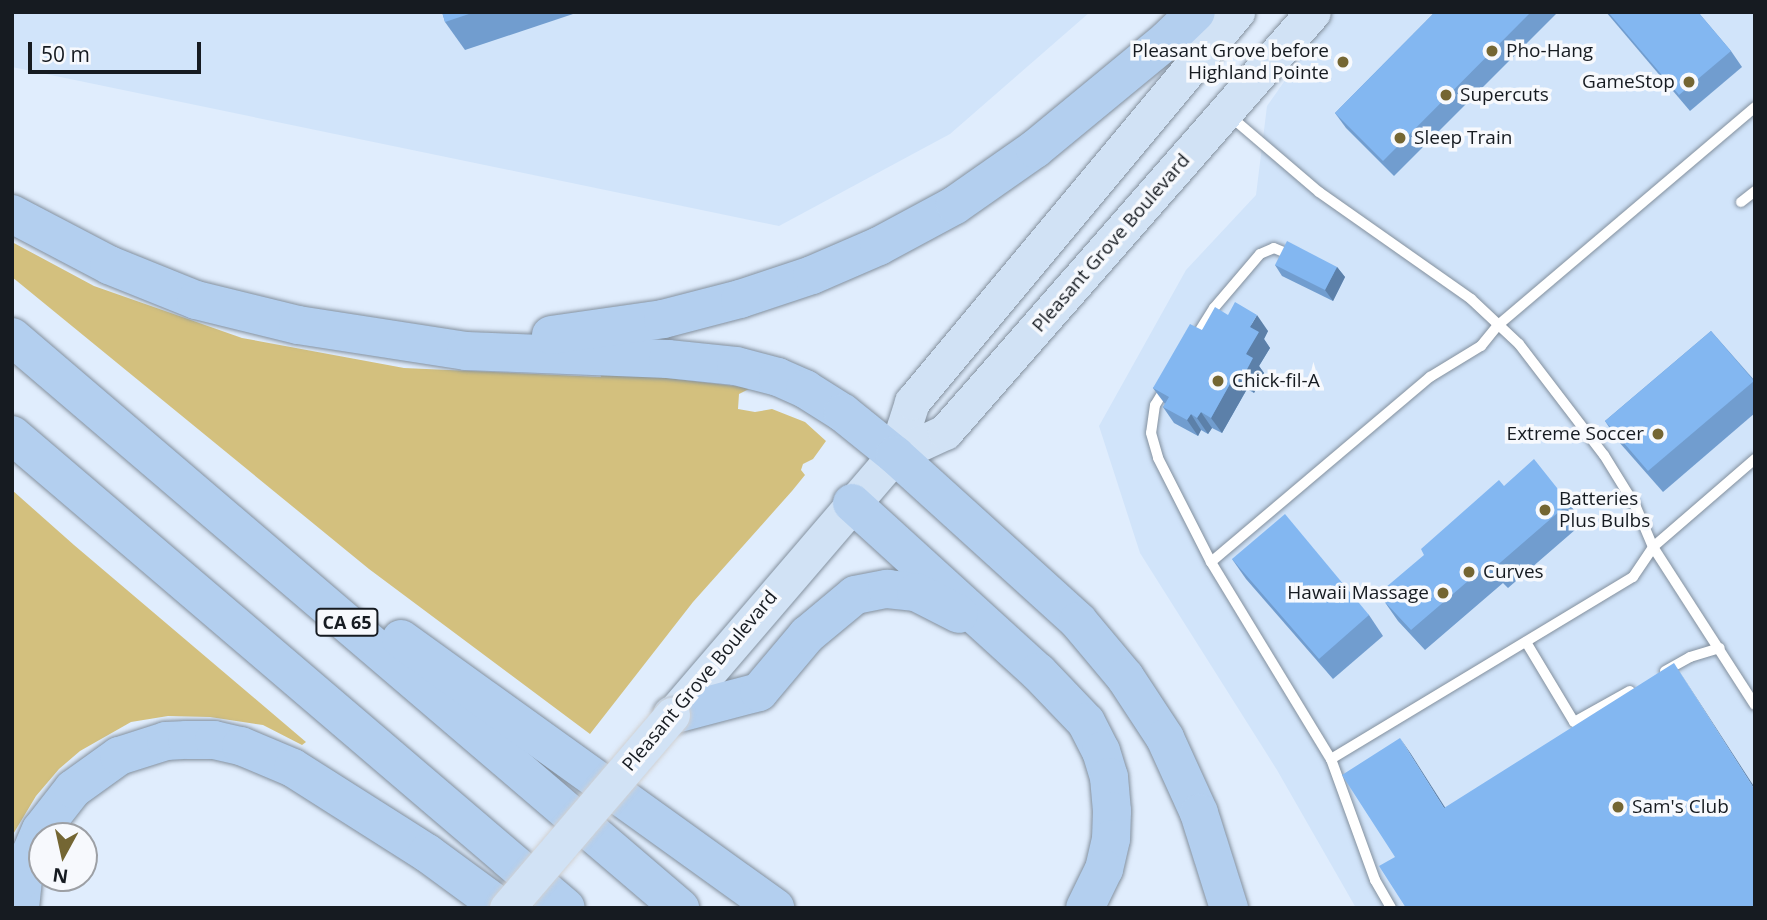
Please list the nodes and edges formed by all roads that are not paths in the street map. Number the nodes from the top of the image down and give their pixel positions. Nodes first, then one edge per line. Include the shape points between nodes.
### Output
1 (1196, 12) edge
2 (1237, 12) edge
3 (1313, 12) edge
4 (1755, 107) edge
5 (1225, 112) junction
6 (1755, 191) edge
7 (1741, 202) dead end
8 (12, 214) edge
9 (1304, 263) edge
10 (1497, 326) junction
11 (12, 337) edge
12 (406, 341) junction
13 (1188, 351) edge
14 (1175, 372) edge
15 (12, 435) edge
16 (138, 444) junction
17 (895, 455) junction
18 (1755, 459) edge
19 (852, 503) junction
20 (1653, 547) junction
21 (1211, 562) junction
22 (995, 635) junction
23 (1526, 642) junction
24 (1720, 648) junction
25 (1655, 677) edge
26 (1644, 683) edge
27 (1755, 705) edge
28 (671, 715) junction
29 (1331, 759) junction
30 (20, 908) edge
31 (505, 908) edge
32 (566, 908) edge
33 (680, 908) edge
34 (775, 908) edge
35 (1085, 908) edge
36 (1229, 908) edge
37 (1391, 908) edge

1 - 12 highway via 1035,149 955,205 811,275 663,319 598,330
2 - 17 main road, Pleasant Grove Boulevard via 912,402
3 - 5 main road, Pleasant Grove Boulevard
4 - 10 lane
5 - 10 lane via 1320,192 1471,299
5 - 17 main road, Pleasant Grove Boulevard via 945,432
6 - 7 lane
8 - 12 highway via 109,265 196,300 298,325
9 - 13 lane via 1274,248 1260,254 1214,308
10 - 20 lane via 1519,344 1604,455
10 - 21 lane via 1481,346 1430,377
11 - 16 highway, CA 65
12 - 17 highway via 466,351 736,366 805,389
14 - 21 lane via 1155,405 1151,433 1158,458
15 - 32 highway
16 - 33 highway, CA 65
16 - 34 highway
17 - 19 main road, Pleasant Grove Boulevard
17 - 36 highway via 1078,621 1125,677 1171,750 1199,813
18 - 20 lane
19 - 22 highway
19 - 28 main road, Pleasant Grove Boulevard
20 - 23 lane via 1633,577
20 - 24 lane
21 - 29 lane
22 - 28 highway via 916,592 887,589 855,595 807,635 759,692
22 - 35 highway via 1065,698 1086,722 1101,751 1109,777 1111,839 1104,869
23 - 26 lane via 1574,722
23 - 29 lane
24 - 25 lane via 1690,657
24 - 27 lane
28 - 31 main road, Pleasant Grove Boulevard, bridge
29 - 37 lane via 1375,880
30 - 31 highway via 23,879 41,830 73,789 119,756 166,741 187,740 241,746 293,768

